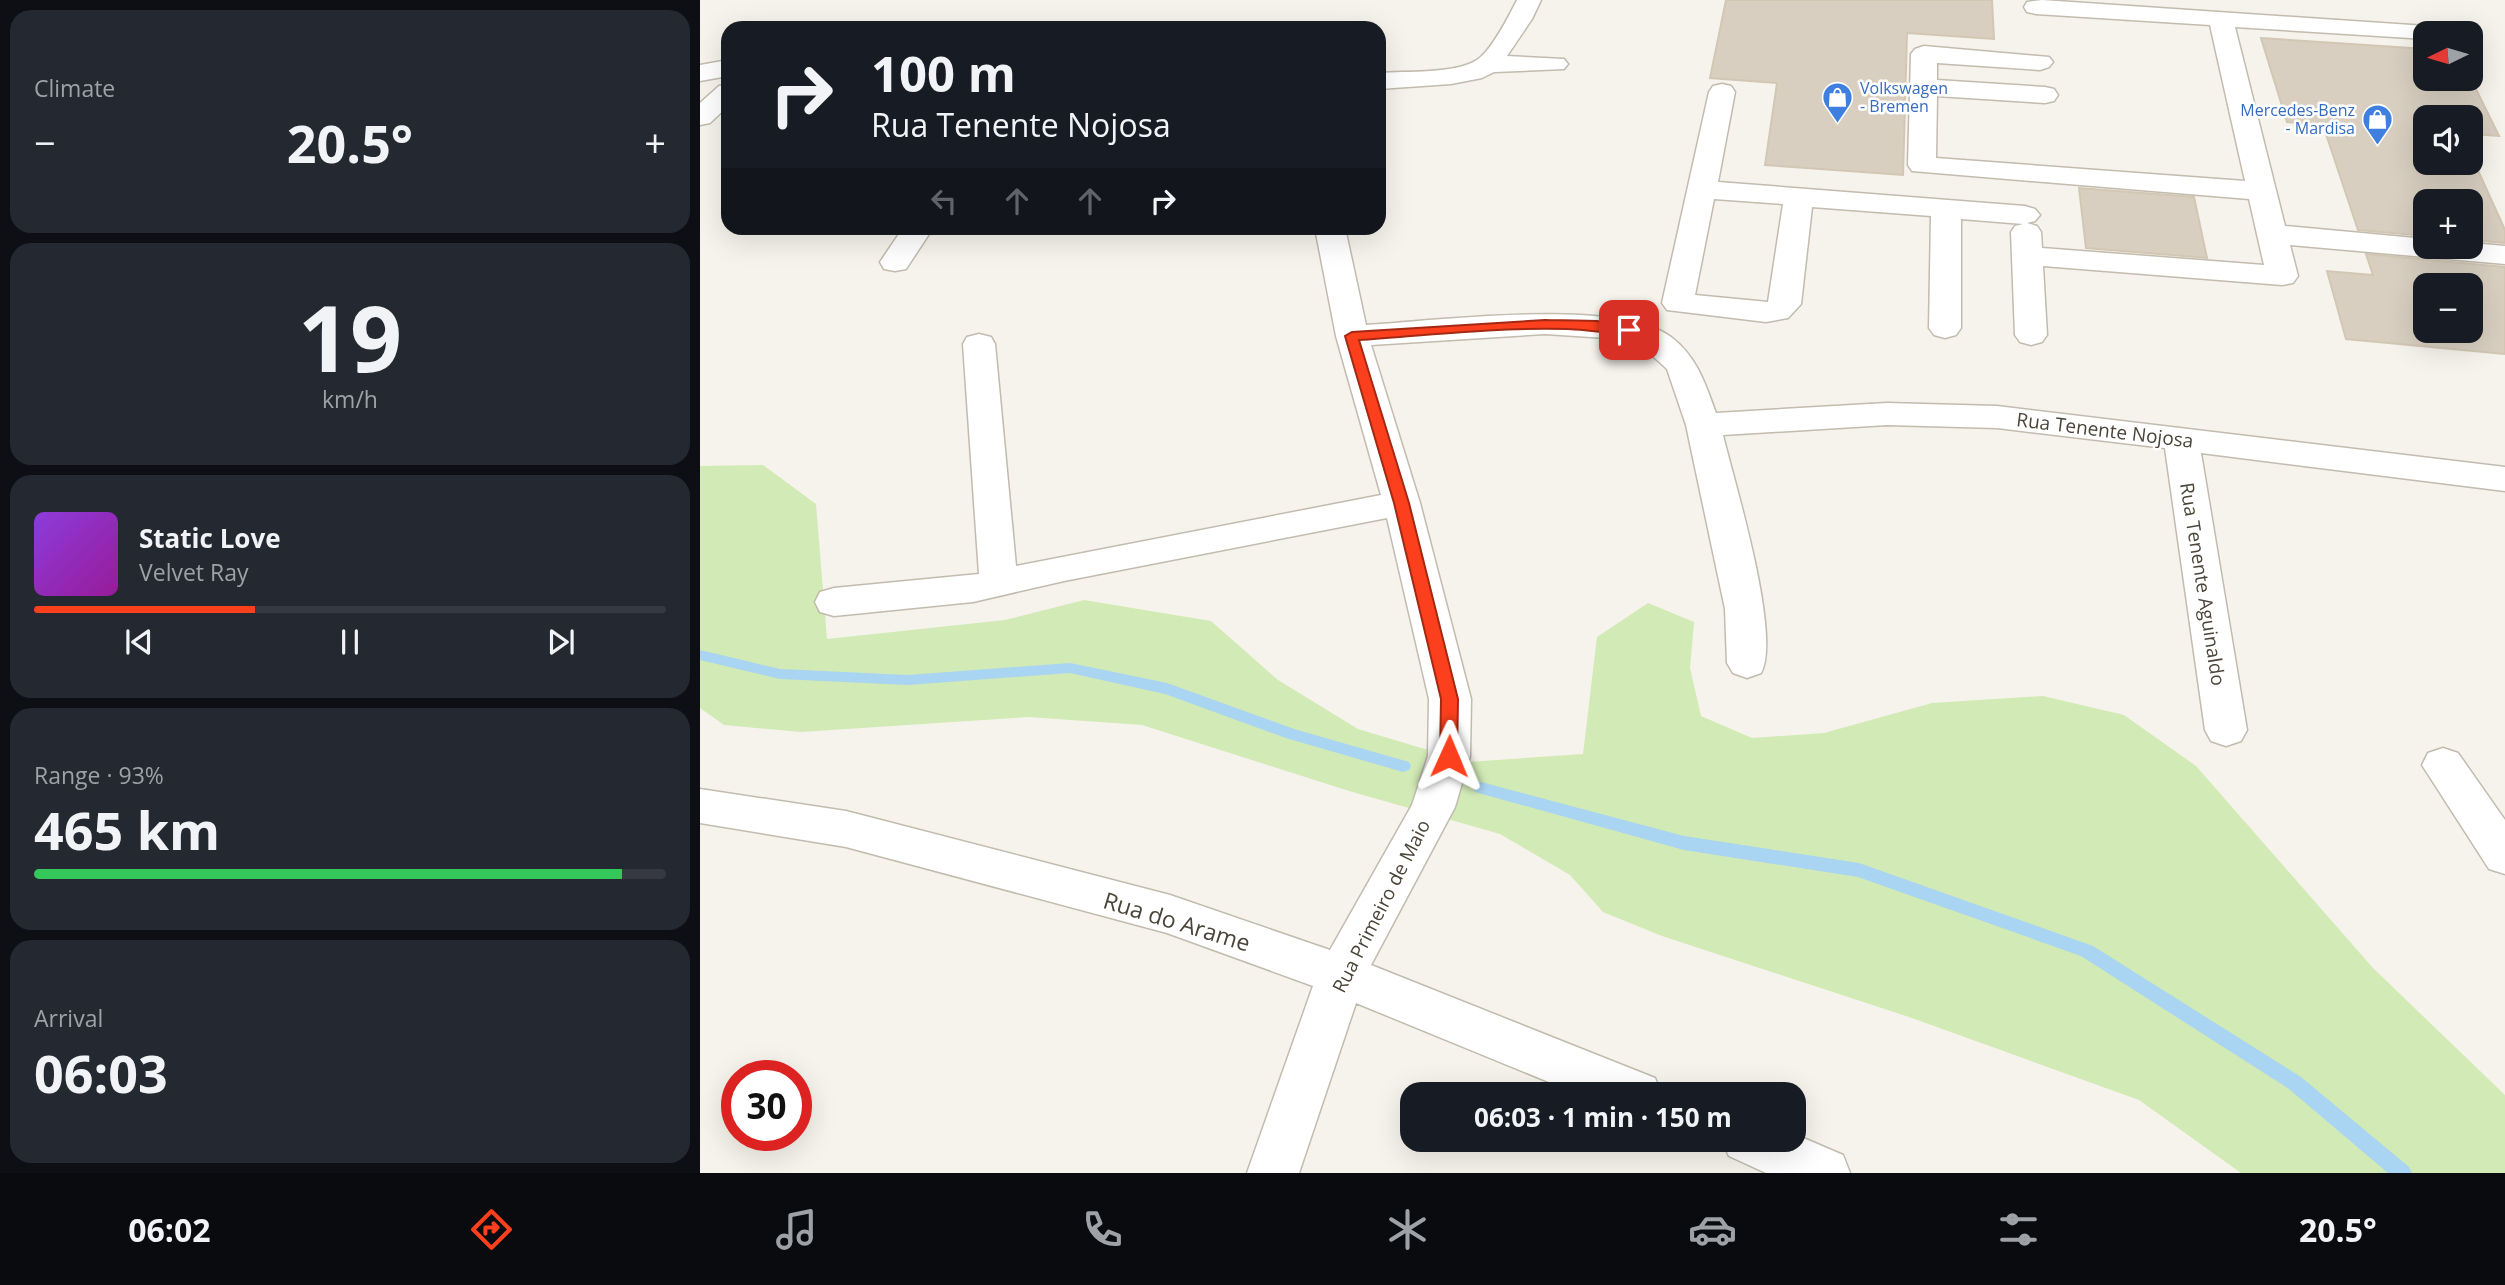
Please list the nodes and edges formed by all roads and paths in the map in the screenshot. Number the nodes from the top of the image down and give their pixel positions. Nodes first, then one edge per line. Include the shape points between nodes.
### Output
1 (1529, 0) edge
2 (2036, 6) dead end
3 (2221, 19) junction
4 (2413, 31) edge
5 (2040, 62) dead end
6 (1489, 64) junction
7 (1555, 64) dead end
8 (721, 69) edge
9 (700, 72) edge
10 (1386, 81) edge
11 (1924, 87) junction
12 (1722, 92) dead end
13 (2045, 95) dead end
14 (721, 98) edge
15 (700, 117) edge
16 (2023, 173) junction
17 (1702, 189) junction
18 (2262, 191) junction
19 (1799, 197) junction
20 (1946, 208) junction
21 (2025, 215) junction
22 (2272, 234) junction
23 (913, 235) edge
24 (1331, 235) edge
25 (2505, 255) edge
26 (2028, 256) junction
27 (895, 262) dead end
28 (1945, 328) dead end
29 (2031, 335) dead end
30 (1352, 336) junction
31 (979, 344) dead end
32 (1703, 425) junction
33 (2181, 439) junction
34 (2505, 479) edge
35 (1402, 503) junction
36 (999, 584) junction
37 (834, 602) dead end
38 (1747, 663) dead end
39 (2226, 730) dead end
40 (2444, 765) dead end
41 (700, 806) edge
42 (2505, 856) edge
43 (1341, 975) junction
44 (1607, 1082) edge
45 (1776, 1152) edge
46 (1273, 1173) edge
47 (1824, 1173) edge

1 - 6 street
2 - 3 street
3 - 4 street
3 - 18 street
5 - 11 street via 1924,54
6 - 7 street
6 - 10 street via 1451,76
8 - 9 street
11 - 13 street
11 - 16 street via 1922,165
12 - 17 street
14 - 15 street
16 - 18 street
16 - 21 street
17 - 19 street
17 - 19 street via 1678,303 1766,312 1785,304
18 - 22 street
19 - 20 street
20 - 21 street
20 - 28 street
21 - 26 street
22 - 25 street
22 - 26 street via 2282,276
23 - 27 street
24 - 30 street, Rua Primeiro de Maio
26 - 29 street
30 - 32 street via 1545,324 1629,330 1658,343 1682,366
30 - 35 street, Rua Primeiro de Maio
31 - 36 street
32 - 33 street, Rua Tenente Nojosa via 1887,415 1997,417
32 - 38 street via 1745,609
33 - 34 street, Rua Tenente Nojosa
33 - 39 street, Rua Tenente Aguinaldo
35 - 36 street
35 - 43 street, Rua Primeiro de Maio via 1450,699 1449,756 1433,807
36 - 37 street
40 - 42 street
41 - 43 street, Rua do Arame via 846,830 1170,914
43 - 44 street, Rua do Arame
43 - 46 street, Rua Primeiro de Maio
45 - 47 street

